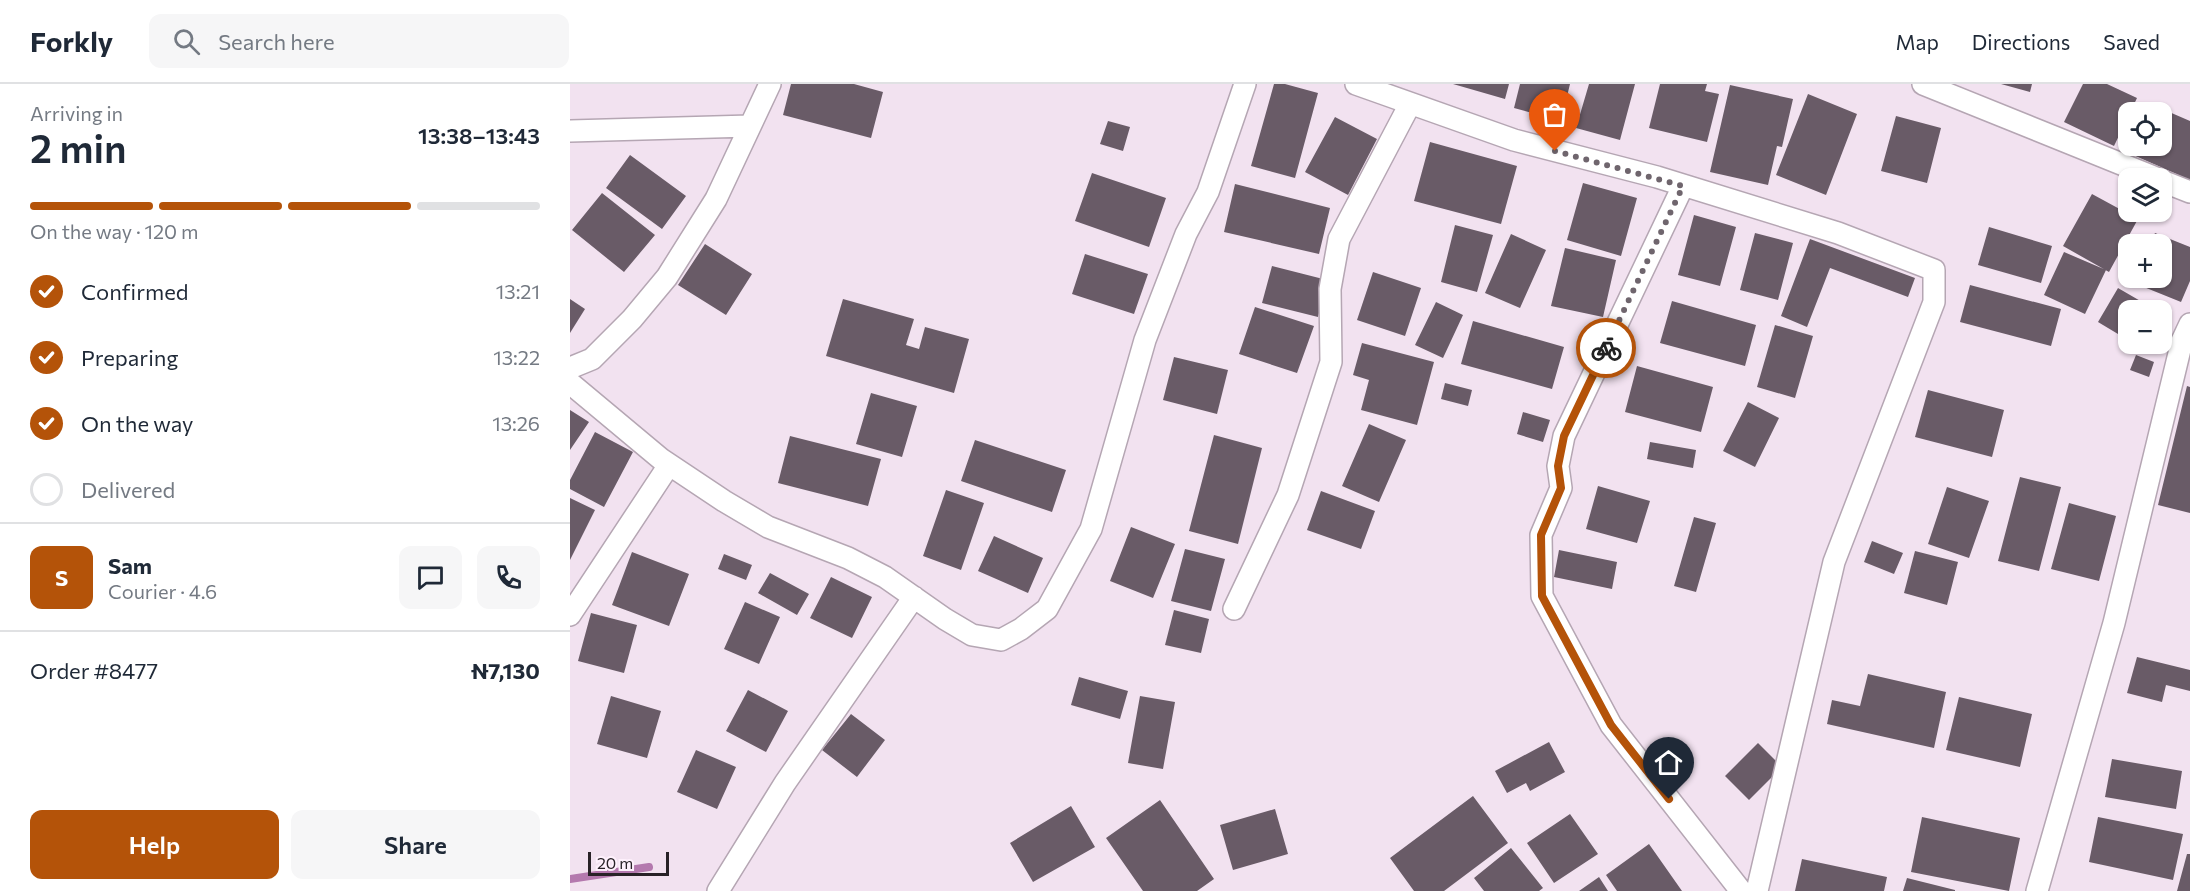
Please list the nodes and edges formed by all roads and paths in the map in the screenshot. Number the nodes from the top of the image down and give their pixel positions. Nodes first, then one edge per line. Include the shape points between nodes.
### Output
1 (770, 84) edge
2 (1245, 84) edge
3 (1356, 84) edge
4 (1923, 84) edge
5 (1410, 104) junction
6 (750, 126) junction
7 (570, 131) edge
8 (2131, 168) edge
9 (2172, 185) edge
10 (1683, 186) junction
11 (2190, 192) edge
12 (2187, 338) edge
13 (570, 368) edge
14 (570, 383) edge
15 (669, 465) junction
16 (914, 597) junction
17 (1234, 609) dead end
18 (570, 615) edge
19 (718, 891) edge
20 (1741, 891) edge
21 (1757, 891) edge
22 (2037, 891) edge

1 - 6 street
2 - 16 street via 1208,192 1186,234 1145,340 1091,529 1047,609 1001,640 972,635
3 - 5 street
4 - 8 street
5 - 10 street via 1514,140
5 - 17 street via 1339,239 1330,289 1331,362 1288,495
6 - 7 street
6 - 13 street via 716,199 667,277 592,359
9 - 11 street
10 - 20 street via 1564,436 1558,466 1561,488 1541,535 1542,596 1611,725
10 - 21 street via 1838,233 1934,270 1934,302 1834,562
12 - 22 street via 2114,623
14 - 15 street
15 - 16 street via 768,527 848,558
15 - 18 street
16 - 19 street via 785,783

